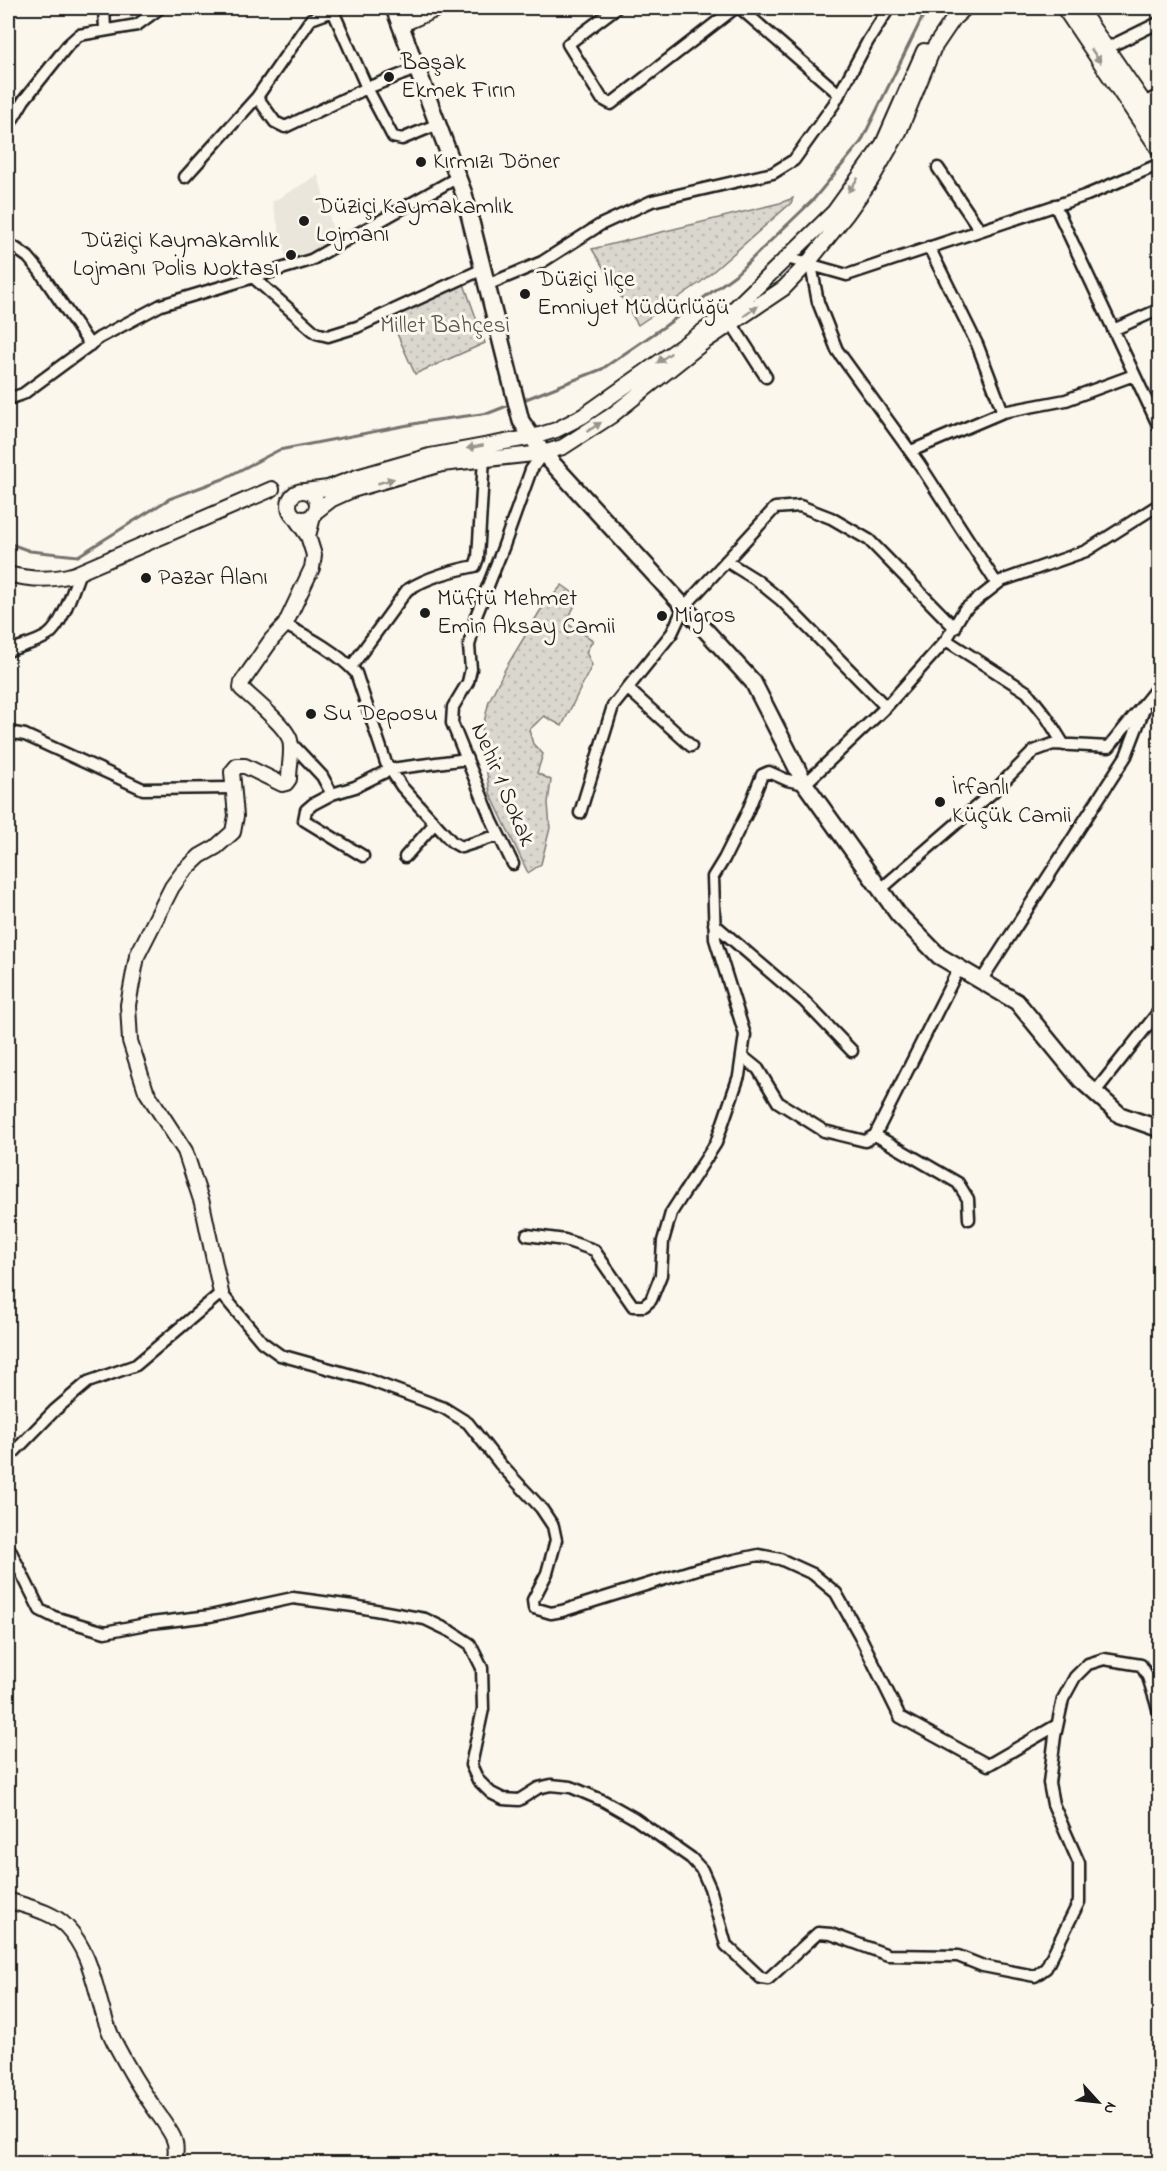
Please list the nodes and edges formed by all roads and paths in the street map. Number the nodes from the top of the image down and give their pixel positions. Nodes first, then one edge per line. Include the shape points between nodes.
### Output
1 (104, 8) edge
2 (160, 8) edge
3 (394, 8) edge
4 (439, 8) edge
5 (616, 8) edge
6 (735, 8) edge
7 (740, 8) edge
8 (874, 8) edge
9 (889, 8) edge
10 (953, 8) edge
11 (965, 8) edge
12 (1064, 8) edge
13 (1079, 8) edge
14 (335, 9) edge
15 (882, 18) junction
16 (1160, 22) edge
17 (400, 25) junction
18 (105, 30) junction
19 (1107, 48) junction
20 (416, 69) junction
21 (367, 88) junction
22 (839, 94) junction
23 (1160, 94) edge
24 (257, 97) junction
25 (1144, 103) junction
26 (438, 124) junction
27 (1160, 126) edge
28 (8, 127) edge
29 (1160, 151) edge
30 (1160, 164) edge
31 (938, 168) dead end
32 (185, 177) dead end
33 (458, 177) junction
34 (1055, 205) junction
35 (980, 230) junction
36 (8, 243) edge
37 (929, 247) junction
38 (787, 258) junction
39 (809, 264) junction
40 (483, 269) junction
41 (254, 278) junction
42 (487, 285) junction
43 (1160, 309) edge
44 (732, 324) junction
45 (1113, 330) junction
46 (90, 345) junction
47 (1134, 375) junction
48 (766, 377) dead end
49 (8, 399) edge
50 (1003, 412) junction
51 (1160, 429) edge
52 (532, 437) junction
53 (911, 451) junction
54 (543, 453) junction
55 (484, 458) junction
56 (272, 489) junction
57 (303, 490) junction
58 (1160, 504) edge
59 (291, 510) junction
60 (314, 513) junction
61 (308, 536) junction
62 (726, 561) junction
63 (81, 572) junction
64 (8, 574) edge
65 (997, 585) junction
66 (684, 607) junction
67 (285, 625) junction
68 (955, 628) junction
69 (946, 640) junction
70 (8, 651) edge
71 (351, 667) junction
72 (1160, 684) edge
73 (627, 688) junction
74 (1147, 700) junction
75 (886, 707) junction
76 (8, 732) edge
77 (291, 743) junction
78 (1064, 745) junction
79 (691, 746) dead end
80 (467, 759) junction
81 (391, 769) junction
82 (806, 784) junction
83 (233, 788) junction
84 (332, 794) junction
85 (580, 813) dead end
86 (435, 823) junction
87 (499, 835) junction
88 (363, 856) dead end
89 (405, 857) dead end
90 (513, 864) dead end
91 (881, 889) junction
92 (714, 924) junction
93 (959, 968) junction
94 (981, 981) junction
95 (1160, 1010) edge
96 (852, 1052) dead end
97 (742, 1056) junction
98 (1095, 1092) junction
99 (1160, 1129) edge
100 (874, 1135) junction
101 (969, 1219) dead end
102 (527, 1235) dead end
103 (221, 1293) junction
104 (8, 1452) edge
105 (8, 1546) edge
106 (1160, 1715) edge
107 (1057, 1725) junction
108 (8, 1900) edge
109 (174, 2163) edge

1 - 18 street
2 - 18 street via 137,25
3 - 17 main road
4 - 17 street
5 - 6 street via 568,44 602,99 611,104
7 - 22 street
8 - 15 street
9 - 15 street
10 -> 38 street via 936,27 883,144 834,212
11 - 39 street via 933,49 890,151
12 -> 29 street
13 - 19 street
14 - 21 street
14 - 24 street via 311,19
15 - 22 street
16 - 19 street
17 - 20 main road
18 - 28 street via 79,35 68,45 24,100
19 - 25 street
20 - 21 street
20 - 26 main road
21 - 24 street via 285,127 275,122
21 - 26 street via 393,137 402,139
22 - 42 street via 794,160 772,173 652,201 600,225 542,262
23 - 25 street
24 - 32 street
25 - 27 street
26 - 33 main road
30 - 34 street
31 - 35 street
33 - 40 main road
33 - 41 street via 311,260
34 - 35 street
34 - 45 street
35 - 37 street
36 - 46 street via 39,270
37 - 39 street via 847,275
37 - 50 street via 977,344
38 - 39 street
38 -> 52 street via 733,310 593,409 556,430
44 -> 39 street via 784,288
39 - 53 street via 818,302 837,350
40 - 41 street via 357,327 328,336 316,333
40 - 42 main road
41 - 46 street via 161,305
42 - 52 main road via 521,421
43 - 45 street
44 - 48 street
54 -> 44 street via 562,447 611,416
45 - 47 street
46 - 49 street via 23,394
47 - 50 street via 1066,400
47 - 51 street
50 - 53 street
52 - 54 main road
52 -> 57 street via 430,456 328,488
53 - 65 street
54 - 55 street
54 - 66 main road
54 - 80 street, Nehir 1 Sokak via 531,470 476,615 469,646 468,682 453,707 452,723
60 -> 55 street via 352,490 442,464
55 - 71 street via 475,566 448,572 407,590
56 - 57 street via 288,486
56 - 59 street via 281,493
56 - 63 street
57 - 59 street via 292,495
57 - 60 street via 316,499
58 - 65 street via 1086,551
59 - 60 street via 303,519
59 - 61 street
60 - 61 street
61 - 67 street via 314,555 312,568
62 - 66 street
62 - 68 street via 775,508 800,506 869,540
62 - 75 street via 781,600
63 - 64 street via 34,579
63 - 70 street via 51,633
65 - 68 street via 964,610
66 - 73 street via 672,633
66 - 82 main road via 753,682
67 - 71 street via 310,637
67 - 77 street via 241,688 288,735
68 - 69 street
69 - 75 street
69 - 78 street via 1027,692
71 - 81 street via 357,673
72 - 74 street
73 - 79 street
73 - 85 street via 613,706
74 - 78 street via 1109,747
74 - 94 street via 1126,756
75 - 82 street
76 - 83 street via 25,735 143,789
77 - 83 street via 286,783 237,766 232,772
77 - 84 street via 322,776
78 - 91 street via 1053,744 1034,751
80 - 81 street
80 - 87 street, Nehir 1 Sokak
81 - 84 street
81 - 86 street
82 - 91 main road
82 - 92 street via 769,772 762,775 713,877
83 - 103 street via 233,831 200,856 172,887 137,956 128,1005 130,1041 146,1091 185,1151 202,1203
84 - 88 street via 306,810 304,820
86 - 87 street via 460,847
86 - 89 street
87 - 90 street, Nehir 1 Sokak
91 - 93 main road via 898,914 939,956
92 - 96 street via 804,1001
92 - 97 street via 715,939 745,1035
93 - 94 main road
93 - 100 street
94 - 98 main road via 1017,1002
95 - 98 street
97 - 100 street via 758,1070 778,1102 824,1131 865,1141
97 - 102 street via 717,1143 671,1213 663,1241 661,1275 651,1300 644,1306 633,1306 594,1250 565,1240
98 - 99 main road via 1120,1115
100 - 101 street via 958,1183 968,1199
103 - 104 street via 136,1365 88,1382 14,1452
103 - 107 street via 262,1342 280,1355 366,1379 444,1408 468,1423 553,1526 556,1540 547,1573 532,1600 534,1608 551,1613 562,1611 697,1569 759,1555 780,1559 813,1574 836,1593 900,1717 988,1765
105 - 107 street via 40,1610 105,1632 210,1616 292,1598 424,1619 452,1632 470,1644 482,1668 483,1709 471,1765 478,1780 503,1799 519,1800 551,1785 571,1787 634,1818 691,1857 710,1888 726,1946 761,1978 768,1979 818,1934 831,1934 888,1956 957,1956 983,1966 1035,1976 1046,1968 1079,1902 1080,1880 1079,1863 1053,1804 1049,1783
106 - 107 street via 1141,1665 1104,1659 1088,1664 1075,1677 1063,1699
108 - 109 street via 46,1913 64,1924 77,1940 88,1960 111,2036 174,2138

